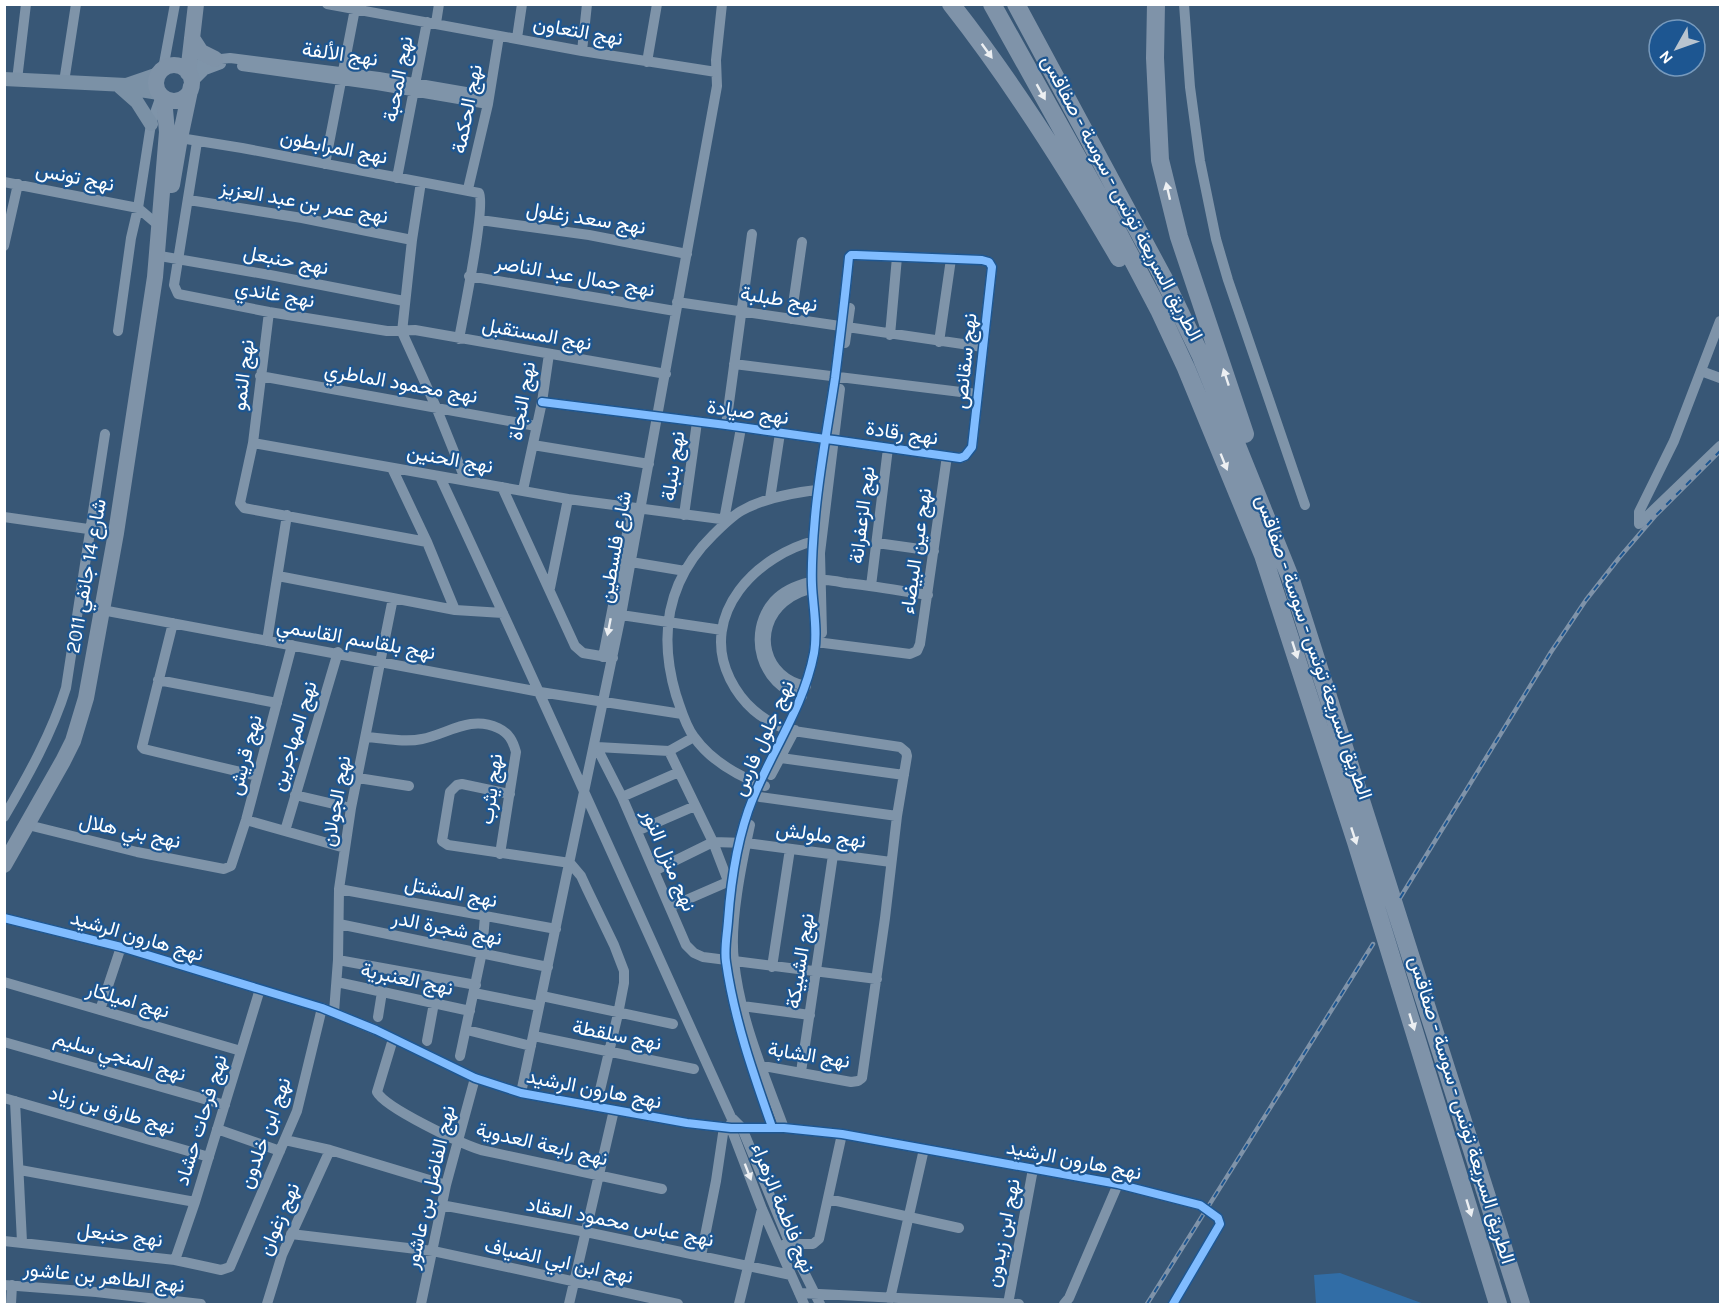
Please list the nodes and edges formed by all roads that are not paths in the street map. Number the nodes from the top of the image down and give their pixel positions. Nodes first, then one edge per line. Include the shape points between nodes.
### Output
1 (26, 4) edge
2 (76, 4) edge
3 (175, 4) edge
4 (196, 4) edge
5 (327, 4) edge
6 (439, 4) edge
7 (522, 4) edge
8 (587, 4) edge
9 (657, 4) edge
10 (722, 4) edge
11 (951, 4) edge
12 (992, 4) edge
13 (1016, 4) edge
14 (1156, 4) edge
15 (1184, 4) edge
16 (355, 9) junction
17 (432, 23) junction
18 (192, 31) junction
19 (499, 36) junction
20 (517, 38) junction
21 (582, 51) junction
22 (215, 59) junction
23 (646, 62) junction
24 (267, 66) junction
25 (164, 69) junction
26 (716, 72) junction
27 (343, 77) junction
28 (11, 79) edge
29 (190, 79) junction
30 (64, 82) junction
31 (122, 85) junction
32 (415, 88) junction
33 (162, 96) junction
34 (488, 100) junction
35 (151, 124) junction
36 (180, 138) junction
37 (197, 141) junction
38 (325, 164) junction
39 (397, 178) junction
40 (4, 182) edge
41 (421, 182) junction
42 (18, 184) junction
43 (468, 189) junction
44 (189, 200) junction
45 (138, 208) junction
46 (480, 220) junction
47 (158, 225) junction
48 (752, 234) dead end
49 (412, 240) junction
50 (802, 242) dead end
51 (4, 246) edge
52 (687, 254) junction
53 (160, 256) junction
54 (897, 257) junction
55 (180, 259) junction
56 (951, 259) junction
57 (470, 276) junction
58 (155, 277) junction
59 (404, 301) junction
60 (676, 307) junction
61 (742, 311) junction
62 (269, 312) junction
63 (791, 319) junction
64 (1720, 321) edge
65 (844, 328) junction
66 (402, 330) junction
67 (118, 331) dead end
68 (890, 335) junction
69 (459, 339) junction
70 (939, 342) junction
71 (982, 348) junction
72 (549, 354) junction
73 (734, 364) junction
74 (1186, 369) junction
75 (1701, 371) junction
76 (666, 374) junction
77 (260, 376) junction
78 (838, 376) junction
79 (1720, 378) edge
80 (978, 394) junction
81 (542, 402) junction
82 (436, 406) junction
83 (657, 418) junction
84 (697, 422) junction
85 (726, 425) junction
86 (536, 426) junction
87 (741, 428) junction
88 (780, 433) junction
89 (105, 434) dead end
90 (830, 439) junction
91 (253, 443) junction
92 (533, 445) junction
93 (1720, 446) edge
94 (888, 448) junction
95 (947, 456) junction
96 (965, 456) joint
97 (649, 464) junction
98 (392, 468) junction
99 (440, 477) junction
100 (465, 479) junction
101 (502, 487) junction
102 (822, 489) junction
103 (523, 490) junction
104 (568, 499) junction
105 (770, 499) junction
106 (1305, 505) dead end
107 (636, 509) junction
108 (684, 514) junction
109 (287, 515) junction
110 (4, 517) edge
111 (726, 520) junction
112 (92, 530) junction
113 (116, 533) junction
114 (817, 541) junction
115 (427, 542) junction
116 (877, 543) junction
117 (934, 551) junction
118 (631, 561) junction
119 (685, 571) junction
120 (278, 576) junction
121 (819, 583) junction
122 (871, 586) junction
123 (550, 589) junction
124 (928, 595) junction
125 (393, 598) junction
126 (102, 610) junction
127 (455, 610) junction
128 (503, 613) junction
129 (621, 615) junction
130 (667, 622) junction
131 (173, 623) junction
132 (722, 630) junction
133 (267, 641) junction
134 (819, 642) junction
135 (292, 645) junction
136 (338, 652) junction
137 (608, 657) junction
138 (381, 661) junction
139 (158, 680) junction
140 (804, 691) junction
141 (540, 692) junction
142 (277, 703) junction
143 (604, 703) junction
144 (682, 714) junction
145 (791, 730) junction
146 (366, 736) junction
147 (694, 737) junction
148 (596, 745) junction
149 (669, 751) junction
150 (781, 758) junction
151 (679, 772) junction
152 (904, 775) junction
153 (257, 776) junction
154 (358, 778) junction
155 (762, 785) junction
156 (409, 786) dead end
157 (510, 794) junction
158 (295, 795) junction
159 (584, 795) junction
160 (760, 797) junction
161 (622, 798) junction
162 (695, 806) junction
163 (351, 808) junction
164 (897, 816) junction
165 (4, 817) edge
166 (246, 820) junction
167 (28, 825) junction
168 (285, 831) junction
169 (637, 831) junction
170 (713, 843) junction
171 (742, 843) junction
172 (345, 848) junction
173 (790, 849) junction
174 (500, 854) junction
175 (833, 855) junction
176 (891, 862) junction
177 (570, 863) junction
178 (4, 865) edge
179 (224, 869) joint
180 (654, 871) junction
181 (730, 880) junction
182 (339, 889) junction
183 (670, 908) junction
184 (485, 916) junction
185 (4, 918) edge
186 (339, 924) junction
187 (556, 929) junction
188 (121, 946) junction
189 (482, 952) junction
190 (338, 960) junction
191 (730, 960) junction
192 (548, 967) junction
193 (772, 967) junction
194 (817, 972) junction
195 (877, 979) junction
196 (4, 982) edge
197 (337, 982) junction
198 (260, 989) junction
199 (475, 989) junction
200 (382, 992) junction
201 (540, 1001) junction
202 (434, 1003) junction
203 (742, 1006) junction
204 (322, 1008) junction
205 (100, 1010) junction
206 (471, 1011) junction
207 (334, 1012) junction
208 (1428, 1013) junction
209 (618, 1014) junction
210 (810, 1015) junction
211 (378, 1017) dead end
212 (673, 1024) dead end
213 (467, 1030) junction
214 (393, 1039) junction
215 (427, 1041) dead end
216 (532, 1041) junction
217 (4, 1042) edge
218 (241, 1052) junction
219 (609, 1052) junction
220 (460, 1056) dead end
221 (755, 1065) junction
222 (694, 1069) dead end
223 (801, 1072) junction
224 (475, 1078) junction
225 (521, 1093) junction
226 (10, 1099) edge
227 (225, 1105) junction
228 (596, 1107) junction
229 (614, 1110) junction
230 (732, 1125) junction
231 (772, 1127) junction
232 (784, 1128) junction
233 (217, 1129) junction
234 (842, 1134) junction
235 (458, 1142) junction
236 (283, 1146) junction
237 (924, 1149) junction
238 (330, 1150) junction
239 (209, 1157) junction
240 (1033, 1169) junction
241 (20, 1170) junction
242 (600, 1176) junction
243 (1118, 1184) junction
244 (446, 1185) junction
245 (662, 1189) dead end
246 (828, 1199) junction
247 (195, 1202) junction
248 (441, 1206) junction
249 (762, 1209) junction
250 (909, 1218) junction
251 (958, 1228) dead end
252 (586, 1232) junction
253 (291, 1234) junction
254 (4, 1241) edge
255 (22, 1242) junction
256 (778, 1243) junction
257 (790, 1244) junction
258 (433, 1251) junction
259 (700, 1256) junction
260 (175, 1260) junction
261 (230, 1267) joint
262 (748, 1267) junction
263 (791, 1275) junction
264 (575, 1283) junction
265 (8, 1285) edge
266 (96, 1292) junction
267 (799, 1293) junction
268 (815, 1293) junction
269 (890, 1299) junction
270 (1013, 1304) edge
271 (1065, 1304) edge
272 (11, 1305) edge
273 (93, 1305) edge
274 (201, 1305) edge
275 (267, 1305) edge
276 (422, 1305) edge
277 (569, 1305) edge
278 (678, 1305) edge
279 (740, 1305) edge
280 (804, 1305) edge
281 (820, 1305) edge
282 (1173, 1305) edge
283 (1498, 1305) edge
284 (1521, 1305) edge

1 - 28 street
2 - 30 street
3 - 25 street
4 - 18 main road, شارع 14 جانفي 2011
5 - 16 street, نهج التعاون
6 - 17 street, نهج المحبة
7 - 20 street
8 - 21 street
9 - 23 street
10 - 26 street, شارع فلسطين
11 -> 74 highway via 1006,76 1047,139
12 -> 74 highway, الطريق السريعة تونس - سوسة - صفاقس via 1142,276
13 - 208 highway, الطريق السريعة تونس - سوسة - صفاقس via 1163,277 1238,446 1290,577
208 -> 14 highway via 1289,559 1179,237 1160,160
15 - 106 street via 1190,87 1216,239
16 - 17 street, نهج التعاون
16 - 27 street
17 - 19 street, نهج التعاون
17 - 32 street, نهج المحبة
18 - 22 main road via 201,52
18 - 25 main road
18 - 29 main road, شارع 14 جانفي 2011
19 - 20 street, نهج التعاون
19 - 34 street, نهج الحكمة
20 - 21 street, نهج التعاون
21 - 23 street, نهج التعاون
22 - 24 street, نهج الألفة
22 - 29 street via 198,65
23 - 26 street, نهج التعاون
24 - 27 street, نهج الألفة
24 - 29 street, نهج الألفة via 224,64
25 - 29 main road via 178,66
25 - 31 street
25 - 33 main road, شارع 14 جانفي 2011 via 156,84
26 - 52 street, شارع فلسطين via 717,86
27 - 32 street, نهج الألفة
27 - 38 street
28 - 30 street
29 - 33 main road via 189,92 181,99
29 - 36 main road, شارع 14 جانفي 2011
30 - 31 street
31 - 33 street
31 - 35 street
32 - 34 street, نهج الألفة
32 - 39 street, نهج المحبة
33 - 35 street
33 - 47 main road, شارع 14 جانفي 2011 via 167,132
34 - 43 street, نهج الحكمة
35 - 45 street
36 - 37 street, نهج المرابطون
36 - 53 main road, شارع 14 جانفي 2011
37 - 38 street, نهج المرابطون
37 - 44 street
38 - 39 street, نهج المرابطون
39 - 41 street, نهج المرابطون
40 - 42 street, نهج تونس
41 - 43 street, نهج المرابطون
41 - 49 street
42 - 45 street, نهج تونس
42 - 51 street
43 - 46 street, نهج المرابطون via 480,195
44 - 49 street, نهج عمر بن عبد العزيز
44 - 55 street
45 - 47 street
45 - 67 street
46 - 52 street, نهج سعد زغلول
46 - 57 street
47 - 58 main road, شارع 14 جانفي 2011
48 - 61 street
49 - 59 street
50 - 63 street
52 - 60 street, شارع فلسطين
53 - 55 street, نهج حنبعل
53 - 58 main road, شارع 14 جانفي 2011
54 - 56 street
54 - 65 street, نهج جلول فارس via 856,255
54 - 68 street
55 - 59 street, نهج حنبعل
55 - 62 street, نهج غاندي via 174,285 178,294
56 - 70 street
56 - 71 street, نهج سقانص via 982,260 992,267
57 - 60 street, نهج جمال عبد الناصر
57 - 69 street
58 - 113 main road, شارع 14 جانفي 2011
59 - 66 street
60 - 61 street, نهج طبلبة
60 - 76 street, شارع فلسطين
61 - 63 street, نهج طبلبة
61 - 73 street
62 - 66 street, نهج غاندي via 387,331
62 - 77 street, نهج النمو
63 - 65 street, نهج طبلبة
64 - 75 street
65 - 68 street, نهج طبلبة
65 - 78 street, نهج جلول فارس
66 - 69 street, نهج المستقبل
66 - 82 street
68 - 70 street, نهج طبلبة
69 - 72 street, نهج المستقبل
70 - 71 street, نهج طبلبة
71 - 80 street, نهج سقانص
72 - 76 street, نهج المستقبل
72 - 81 street, نهج النجاة
73 - 78 street
73 - 85 street
74 -> 283 highway, الطريق السريعة تونس - سوسة - صفاقس via 1263,555 1285,619
75 - 79 street
75 - 93 street via 1674,441 1639,512 1639,524
76 - 83 street, شارع فلسطين
77 - 82 street, نهج محمود الماطري
77 - 91 street, نهج النمو
78 - 80 street
78 - 90 street, نهج جلول فارس
80 - 96 street, نهج سقانص via 972,447
81 - 83 street, نهج صيادة
81 - 86 street, نهج النجاة
82 - 86 street, نهج محمود الماطري
82 - 100 street
83 - 84 street, نهج صيادة
83 - 97 street, شارع فلسطين
84 - 85 street, نهج صيادة
84 - 108 street, نهج بنبلة
85 - 87 street, نهج صيادة
86 - 92 street, نهج النجاة
87 - 88 street, نهج صيادة
87 - 111 street
88 - 90 street, نهج صيادة
88 - 105 street
89 - 112 street
90 - 94 street, نهج رقادة
90 - 102 street, نهج جلول فارس
91 - 98 street, نهج الحنين
91 - 109 street, نهج النمو via 240,503 244,508
92 - 97 street
92 - 103 street, نهج النجاة
94 - 95 street, نهج رقادة
94 - 116 street, نهج الزعفرانة
95 - 96 street, نهج رقادة
95 - 117 street, نهج عين البيضاء
97 - 107 street, شارع فلسطين
98 - 99 street, نهج الحنين
98 - 115 street
99 - 100 street, نهج الحنين
99 - 128 street
100 - 101 street, نهج الحنين
101 - 103 street, نهج الحنين
101 - 123 street
102 - 105 street
102 - 114 street, نهج جلول فارس
103 - 104 street, نهج الحنين
104 - 107 street, نهج الحنين
104 - 123 street
105 - 111 street
107 - 108 street, نهج الحنين
107 - 118 street, شارع فلسطين
107 -> 137 street
108 - 111 street, نهج الحنين
109 - 115 street
109 - 120 street
110 - 112 street
111 - 119 street
112 - 113 street
112 - 165 street via 60,709
113 - 126 main road, شارع 14 جانفي 2011
114 - 121 street, نهج جلول فارس
114 - 132 street via 785,553 750,576 727,611
115 - 127 street
116 - 117 street
116 - 122 street, نهج الزعفرانة
117 - 124 street, نهج عين البيضاء
118 - 119 street
118 - 129 street, شارع فلسطين
119 - 130 street
120 - 125 street
120 - 133 street
121 - 122 street
121 - 134 street, نهج جلول فارس
121 - 140 street via 791,589 775,601 766,613 759,639 770,675 786,690
122 - 124 street
123 - 137 street via 575,646
124 - 134 street, نهج عين البيضاء via 917,651 910,654
125 - 127 street
125 - 138 street, نهج الجولان
126 - 131 street, نهج بلقاسم القاسمي
126 - 167 main road, شارع 14 جانفي 2011 via 86,698 73,741
127 - 128 street
128 - 141 street
129 - 130 street
129 - 137 street, شارع فلسطين
130 - 132 street
130 - 144 street via 672,679
131 - 133 street, نهج بلقاسم القاسمي
131 - 139 street
132 - 145 street via 722,653 736,692 759,716
133 - 135 street, نهج بلقاسم القاسمي
134 - 140 street, نهج جلول فارس
134 - 145 street, نهج جلول فارس via 811,694
135 - 136 street, نهج بلقاسم القاسمي
135 - 142 street, نهج قريش
136 - 138 street, نهج بلقاسم القاسمي
136 - 158 street, نهج المهاجرين
137 - 143 street, شارع فلسطين
138 - 141 street, نهج بلقاسم القاسمي
138 - 146 street, نهج الجولان
139 - 142 street
139 - 153 street via 142,748
140 - 145 street, نهج جلول فارس
141 - 143 street, نهج بلقاسم القاسمي
141 - 159 street
142 - 153 street, نهج قريش
143 - 144 street, نهج بلقاسم القاسمي
143 - 148 street, شارع فلسطين
144 - 147 street
145 - 150 street, نهج جلول فارس
145 - 152 street via 900,747 907,756
145 - 155 street, نهج جلول فارس
146 - 154 street, نهج الجولان
146 - 157 street, نهج يثرب via 412,740 472,723 489,724 505,731 514,742
147 - 149 street
147 - 155 street via 725,766
148 - 149 street
148 - 159 street, شارع فلسطين
148 - 161 street, نهج منزل النور
149 - 151 street
150 - 152 street
150 - 155 street, نهج جلول فارس
151 - 161 street
151 - 162 street
152 - 164 street
153 - 166 street, نهج قريش
154 - 156 street
154 - 163 street, نهج الجولان
155 - 160 street, نهج جلول فارس
155 - 171 street, نهج جلول فارس
157 - 174 street, نهج يثرب
157 - 174 street via 457,785 450,792 441,837 448,845
158 - 163 street
158 - 168 street, نهج المهاجرين
159 - 177 street, شارع فلسطين
159 - 230 street
160 - 164 street
160 - 171 street, نهج جلول فارس
161 - 169 street, نهج منزل النور
162 - 169 street
162 - 170 street
163 - 172 street, نهج الجولان
164 - 176 street
166 - 168 street
166 - 179 street, نهج قريش via 232,862
167 - 178 main road, شارع 14 جانفي 2011
167 - 179 street, نهج بني هلال
168 - 172 street
169 - 180 street, نهج منزل النور
170 - 171 street, نهج ملولش
170 - 180 street
170 - 181 street
171 - 173 street, نهج ملولش
171 - 181 street, نهج جلول فارس
171 - 191 street, نهج جلول فارس
172 - 182 street, نهج الجولان
173 - 175 street, نهج ملولش
173 - 193 street
174 - 177 street
175 - 176 street, نهج ملولش
175 - 194 street, نهج الشبيكة
176 - 195 street
177 - 187 street, شارع فلسطين
177 - 209 street via 581,876 621,960 624,983
180 - 183 street, نهج منزل النور
181 - 183 street
181 - 191 street, نهج جلول فارس
182 - 184 street, نهج المشتل
182 - 186 street, نهج الجولان
183 - 191 street, نهج منزل النور via 686,945 694,952
184 - 187 street, نهج المشتل
184 - 189 street
185 - 188 street, نهج هارون الرشيد
186 - 189 street, نهج شجرة الدر
186 - 190 street, نهج الجولان
187 - 192 street, شارع فلسطين
188 - 198 street, نهج هارون الرشيد
188 - 205 street
189 - 192 street, نهج شجرة الدر
189 - 199 street
190 - 197 street, نهج الجولان
190 - 199 street
191 - 193 street, نهج منزل النور
191 - 203 street, نهج جلول فارس
191 - 221 street, نهج جلول فارس via 736,1017
192 - 201 street, شارع فلسطين
193 - 194 street, نهج منزل النور
194 - 195 street, نهج منزل النور
194 - 210 street, نهج الشبيكة
195 - 223 street, نهج الشابة via 862,1078 851,1082
196 - 205 street, نهج اميلكار
197 - 200 street, نهج العنبرية
197 - 207 street, نهج الجولان
198 - 204 street, نهج هارون الرشيد
198 - 218 street, نهج فرحات حشاد
199 - 201 street
199 - 206 street
200 - 202 street, نهج العنبرية
200 - 211 street
201 - 209 street
201 - 216 street, شارع فلسطين
202 - 206 street, نهج العنبرية
202 - 215 street
203 - 210 street
203 - 221 street, نهج جلول فارس
204 - 207 street, نهج هارون الرشيد
204 - 236 street, نهج ابن خلدون via 300,1100
205 - 218 street, نهج اميلكار
206 - 213 street
207 - 214 street, نهج هارون الرشيد
208 - 284 highway, الطريق السريعة تونس - سوسة - صفاقس
209 - 212 street
209 - 219 street
210 - 223 street, نهج الشبيكة
213 - 216 street, نهج سلقطة
213 - 220 street
214 - 224 street, نهج هارون الرشيد
214 - 235 street, نهج رابعة العدوية via 377,1087 379,1097
216 - 219 street, نهج سلقطة
216 - 225 street, شارع فلسطين
217 - 227 street, نهج المنجي سليم
218 - 227 street, نهج فرحات حشاد
219 - 222 street, نهج سلقطة
219 - 228 street
221 - 223 street, نهج الشابة
221 - 231 street, نهج جلول فارس
221 - 232 street, نهج جلول فارس
224 - 225 street, نهج هارون الرشيد
224 - 235 street, نهج الفاضل بن عاشور
225 - 228 street, نهج هارون الرشيد
226 - 239 street, نهج طارق بن زياد
226 - 241 street
227 - 233 street, نهج فرحات حشاد
228 - 229 street, نهج هارون الرشيد
229 - 230 street, نهج هارون الرشيد via 687,1123
229 - 242 street
230 - 231 street, نهج هارون الرشيد
230 -> 249 street, نهج فاطمة الزهراء
230 - 257 street, نهج فاطمة الزهراء
230 - 259 street
231 - 232 street, نهج هارون الرشيد
232 - 234 street, نهج هارون الرشيد
233 - 236 street
233 - 239 street, نهج فرحات حشاد
234 - 237 street, نهج هارون الرشيد
234 - 246 street
235 - 242 street, نهج رابعة العدوية
235 - 244 street, نهج الفاضل بن عاشور
236 - 238 street
236 - 261 street, نهج ابن خلدون
237 - 240 street, نهج هارون الرشيد
237 - 250 street
238 - 244 street
238 - 253 street, نهج زغوان
239 - 247 street, نهج فرحات حشاد
240 - 243 street, نهج هارون الرشيد
240 - 270 street, نهج ابن زيدون
241 - 247 street
241 - 255 street
242 - 245 street, نهج رابعة العدوية
242 - 252 street
243 - 271 street
243 - 282 street, نهج هارون الرشيد via 1200,1205 1213,1213 1220,1224
244 - 248 street, نهج الفاضل بن عاشور
246 - 250 street
246 - 257 street via 819,1239 813,1244
247 - 260 street, نهج فرحات حشاد
248 - 252 street, نهج عباس محمود العقاد
248 - 258 street, نهج الفاضل بن عاشور
249 - 256 street, نهج فاطمة الزهراء
249 - 262 street
250 - 251 street
250 - 269 street
252 - 259 street, نهج عباس محمود العقاد
252 - 264 street
253 - 258 street, نهج ابن ابي الضياف
253 - 275 street, نهج زغوان
254 - 255 street, نهج حنبعل
255 - 260 street, نهج حنبعل
256 - 257 street
256 - 263 street, نهج فاطمة الزهراء
257 - 268 street, نهج فاطمة الزهراء
258 - 264 street, نهج ابن ابي الضياف
258 - 276 street, نهج الفاضل بن عاشور
259 - 262 street, نهج عباس محمود العقاد
260 - 261 street, نهج حنبعل via 221,1270
262 - 263 street, نهج عباس محمود العقاد
262 - 279 street
263 - 267 street, نهج فاطمة الزهراء
264 - 277 street
264 - 278 street, نهج ابن ابي الضياف
265 - 266 street, نهج الطاهر بن عاشور
265 - 272 street
266 - 273 street
266 - 274 street, نهج الطاهر بن عاشور
267 - 268 street
267 - 280 street, نهج فاطمة الزهراء
268 - 269 street
268 - 281 street, نهج فاطمة الزهراء
269 - 270 street

